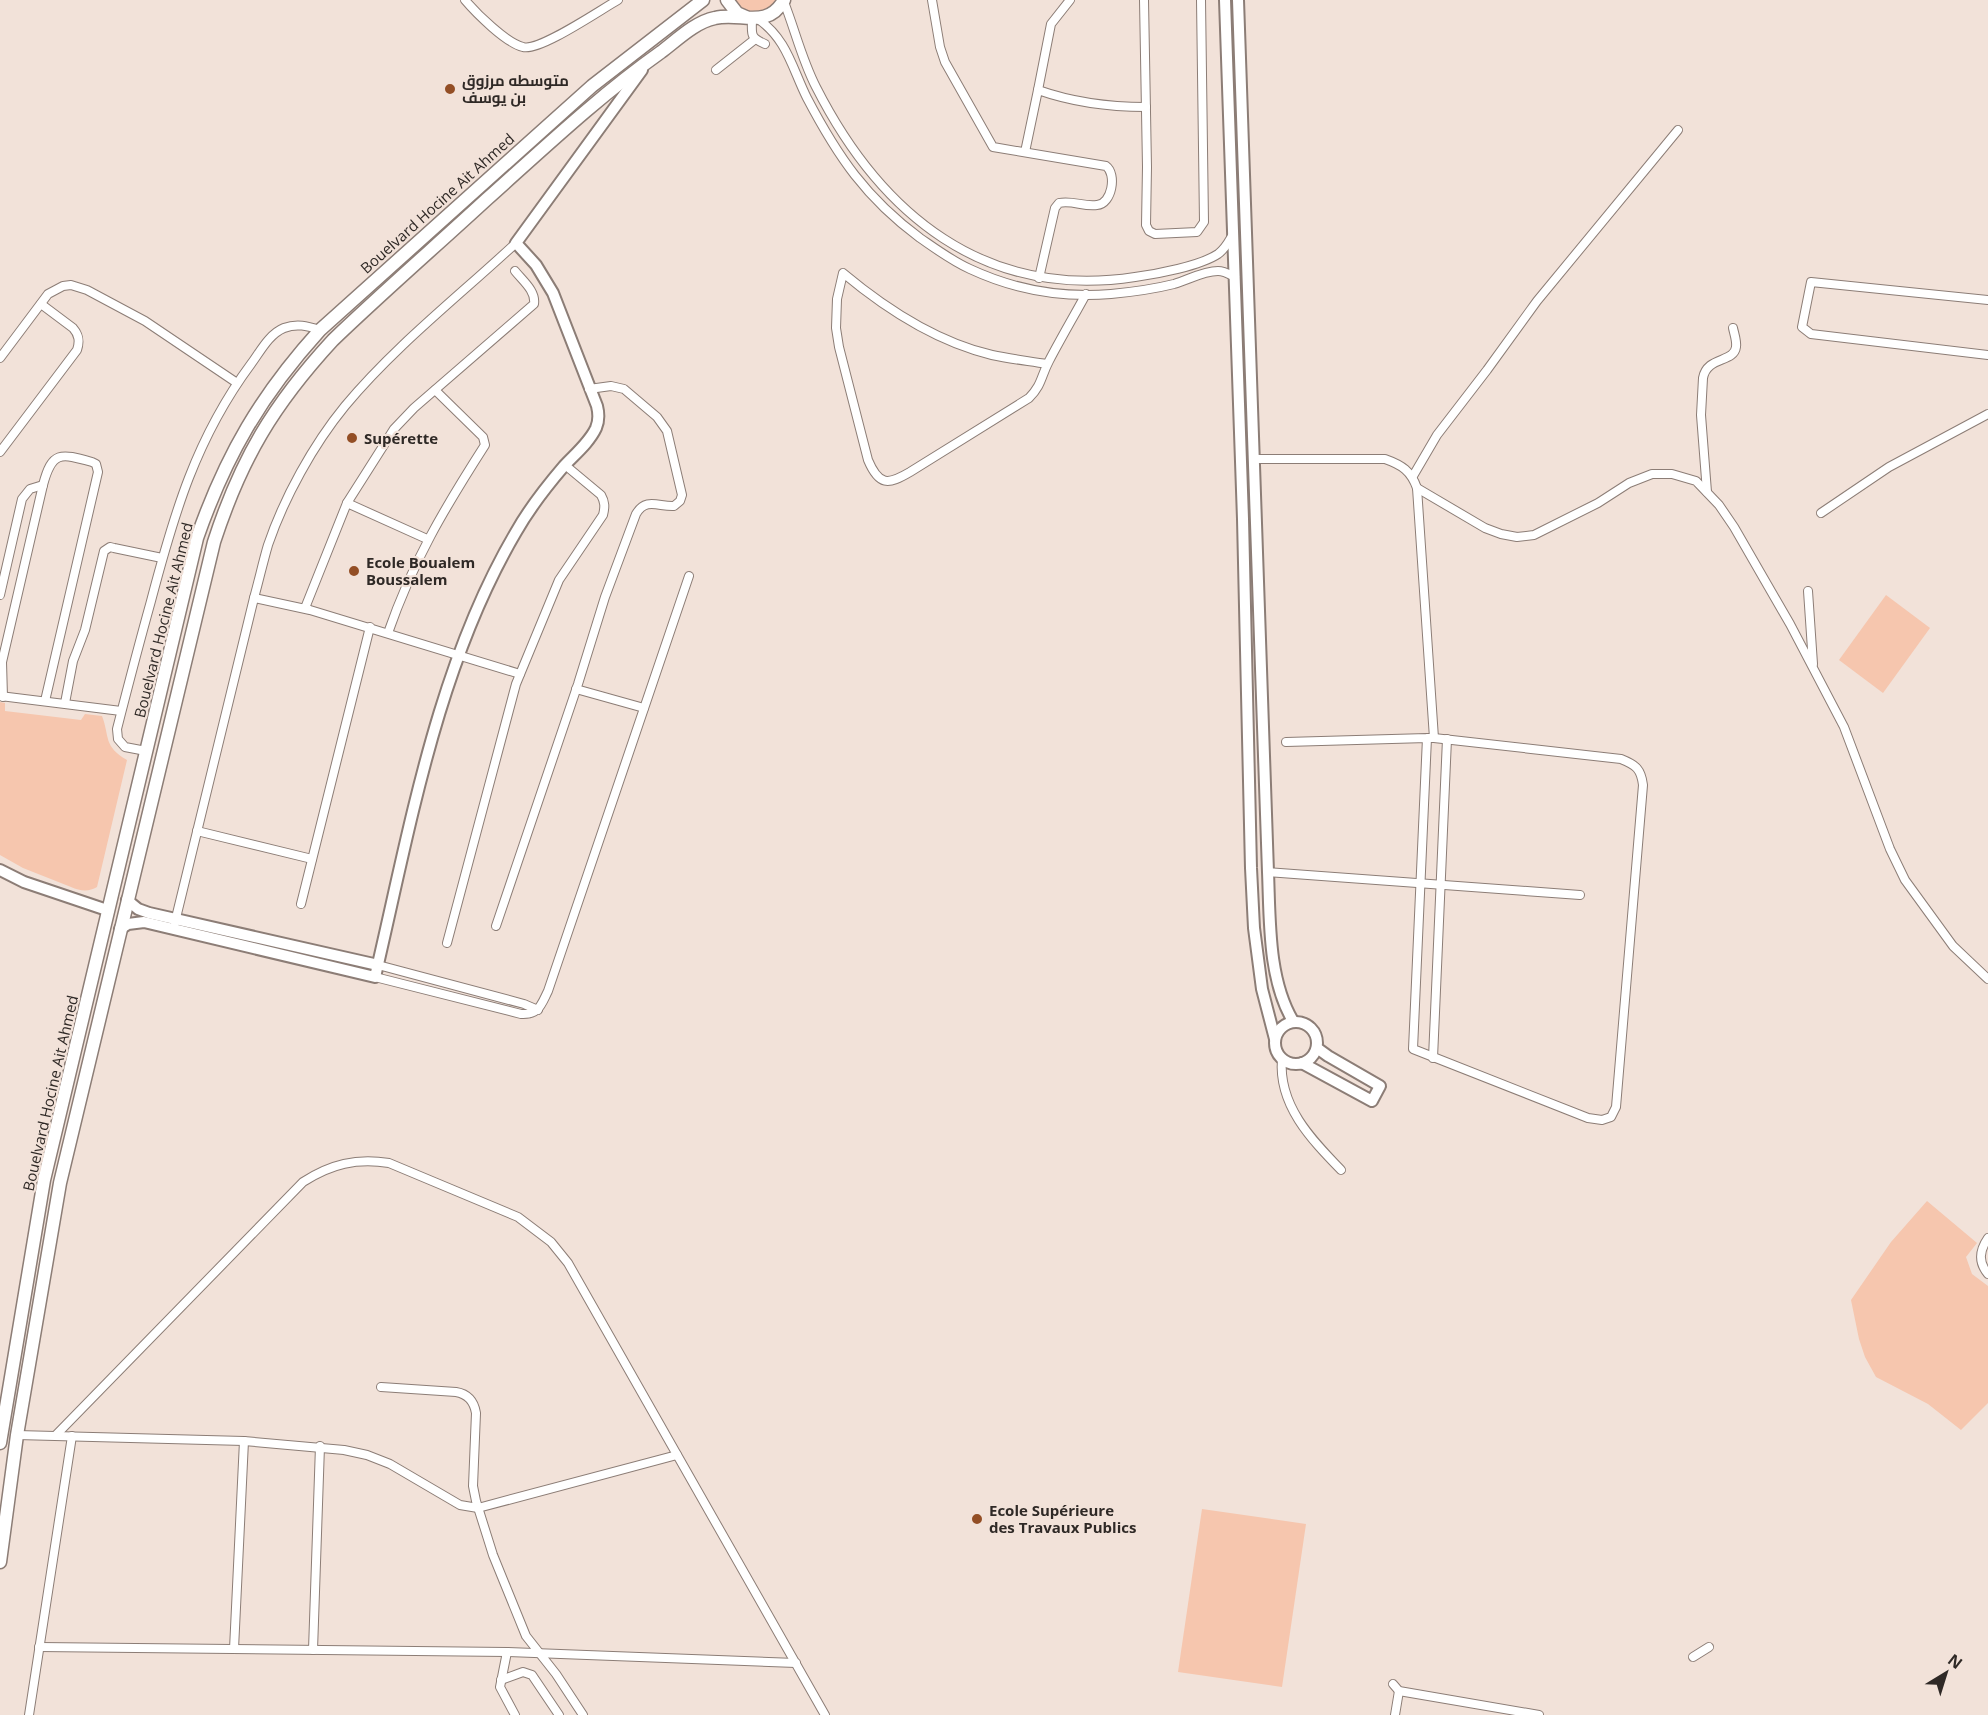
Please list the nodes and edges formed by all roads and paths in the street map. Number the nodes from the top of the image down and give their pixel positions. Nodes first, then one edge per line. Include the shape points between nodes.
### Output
1 (465, 0) edge
2 (618, 0) edge
3 (703, 0) edge
4 (727, 0) edge
5 (932, 0) edge
6 (1070, 0) edge
7 (1144, 0) edge
8 (1200, 0) edge
9 (1225, 0) edge
10 (1238, 0) edge
11 (784, 1) edge
12 (752, 18) junction
13 (754, 39) junction
14 (765, 44) dead end
15 (649, 60) junction
16 (716, 70) dead end
17 (1038, 90) junction
18 (1146, 107) junction
19 (1678, 130) dead end
20 (1025, 152) junction
21 (1233, 235) junction
22 (516, 243) junction
23 (515, 271) dead end
24 (1234, 277) junction
25 (1039, 278) junction
26 (1086, 294) junction
27 (1988, 300) edge
28 (41, 304) junction
29 (1733, 328) dead end
30 (320, 330) junction
31 (1988, 355) edge
32 (0, 358) edge
33 (1047, 364) junction
34 (237, 383) junction
35 (590, 389) junction
36 (435, 390) junction
37 (1988, 414) edge
38 (0, 452) edge
39 (1254, 459) junction
40 (565, 465) junction
41 (1413, 476) junction
42 (43, 485) junction
43 (1417, 488) junction
44 (1707, 492) junction
45 (346, 503) junction
46 (1821, 513) dead end
47 (427, 539) junction
48 (162, 558) junction
49 (689, 576) dead end
50 (1808, 591) dead end
51 (0, 595) edge
52 (254, 598) junction
53 (305, 608) junction
54 (370, 627) junction
55 (388, 633) junction
56 (458, 656) junction
57 (1814, 667) junction
58 (520, 675) junction
59 (576, 689) junction
60 (2, 696) edge
61 (45, 701) junction
62 (65, 703) junction
63 (644, 708) junction
64 (121, 711) junction
65 (1430, 738) junction
66 (1447, 740) junction
67 (1286, 742) dead end
68 (146, 751) junction
69 (197, 831) junction
70 (312, 859) junction
71 (0, 870) edge
72 (1268, 872) junction
73 (1421, 884) junction
74 (1440, 885) junction
75 (1580, 895) dead end
76 (127, 900) junction
77 (301, 904) dead end
78 (107, 910) junction
79 (175, 924) junction
80 (496, 926) dead end
81 (120, 928) junction
82 (447, 943) dead end
83 (378, 965) junction
84 (375, 977) junction
85 (1988, 978) edge
86 (538, 1010) junction
87 (1293, 1022) junction
88 (1275, 1039) junction
89 (1317, 1048) junction
90 (1432, 1058) junction
91 (1282, 1059) junction
92 (1302, 1063) junction
93 (1341, 1170) dead end
94 (1988, 1238) edge
95 (1988, 1274) edge
96 (381, 1387) dead end
97 (17, 1435) junction
98 (56, 1435) junction
99 (72, 1436) junction
100 (244, 1441) junction
101 (0, 1443) edge
102 (320, 1446) junction
103 (677, 1455) junction
104 (478, 1508) junction
105 (0, 1562) edge
106 (39, 1647) junction
107 (1709, 1647) dead end
108 (234, 1649) junction
109 (313, 1650) junction
110 (507, 1652) junction
111 (538, 1653) junction
112 (1693, 1657) dead end
113 (796, 1663) junction
114 (501, 1680) junction
115 (1393, 1684) dead end
116 (1399, 1691) junction
117 (1478, 1705) junction
118 (29, 1715) edge
119 (515, 1715) edge
120 (559, 1715) edge
121 (583, 1715) edge
122 (825, 1715) edge
123 (1395, 1715) edge
124 (1476, 1715) edge
125 (1539, 1715) edge

1 - 2 street via 493,28 524,48 548,42
3 - 30 main road, Bouelvard Hocine Ait Ahmed via 592,86
4 - 12 main road via 737,13
5 - 20 street via 945,62 985,134 993,147
6 - 17 street via 1051,24
7 - 18 street
8 - 18 street via 1204,222 1197,232 1155,234 1146,225
9 - 21 street
10 - 39 street
11 - 12 main road via 768,16
11 - 25 street via 815,85 842,135 893,198 949,242 980,260
12 - 13 street
12 - 15 main road via 713,18
12 - 26 street via 771,28 780,39 806,97 845,164 866,191 904,226 967,268 999,281 1029,290
13 - 14 street
13 - 16 street
15 - 22 street
15 - 76 main road via 578,117 333,340 306,369 260,434 234,487 214,542
17 - 18 street via 1091,102
17 - 20 street
19 - 41 street via 1537,301 1437,435
20 - 25 street via 1106,166 1113,174 1105,203 1059,203 1055,208
21 - 24 street
21 - 25 street via 1217,255 1150,275 1084,281
22 - 35 street via 553,293
22 - 52 street via 392,356 344,407 289,498 269,544
23 - 36 street via 534,296 532,306
24 - 26 street via 1217,271 1142,290
24 - 88 street via 1254,928
26 - 33 street
27 - 31 street via 1811,282 1802,327 1811,334
28 - 32 street
28 - 34 street via 63,286 80,286 145,321
28 - 38 street via 73,328 79,344
29 - 44 street via 1735,352 1710,364 1703,378 1701,415
30 - 34 street via 294,325 279,331
30 - 68 main road, Bouelvard Hocine Ait Ahmed via 268,393 241,436 210,500 197,538
33 - 33 street via 1042,382 1029,398 894,481 882,480 868,460 839,347 836,314 843,273 893,310 968,348
34 - 48 street via 197,454
35 - 40 street via 598,412 597,425
35 - 59 street via 624,389 657,417 668,431 682,495 674,506 652,502 638,510
36 - 45 street via 394,429
36 - 47 street via 485,442
37 - 46 street via 1889,467
39 - 41 street via 1385,459
39 - 72 street
40 - 56 street via 539,497 506,550
40 - 58 street via 601,495 605,509 559,580
41 - 43 street
42 - 51 street via 30,489 22,499
42 - 60 street via 2,662
42 - 61 street via 49,465 57,458 88,460 97,468
43 - 44 street via 1485,528 1518,537 1534,535 1652,474 1672,474 1696,481
43 - 65 street
44 - 57 street via 1734,527
45 - 47 street
45 - 53 street
47 - 55 street
48 - 62 street via 110,547 104,551
48 - 64 street
49 - 63 street
50 - 57 street
52 - 53 street
52 - 69 street
53 - 54 street
54 - 55 street
54 - 70 street
55 - 56 street
56 - 58 street
56 - 83 street via 406,838
57 - 85 street via 1844,727 1905,880 1953,946
58 - 82 street
59 - 63 street
59 - 80 street
60 - 61 street
61 - 62 street
62 - 64 street
63 - 86 street via 548,991
64 - 68 street via 118,739 130,750
65 - 66 street
65 - 67 street
65 - 73 street
66 - 74 street
66 - 90 street via 1622,759 1636,764 1643,785 1616,1107 1611,1117 1588,1118
68 - 78 main road, Bouelvard Hocine Ait Ahmed
69 - 70 street
69 - 79 street
70 - 77 street
71 - 78 street
72 - 73 street
72 - 87 street via 1270,923 1280,994
73 - 74 street
73 - 90 street via 1413,1050
74 - 75 street
74 - 90 street
76 - 79 street
76 - 81 main road
78 - 101 main road, Bouelvard Hocine Ait Ahmed via 44,1180
79 - 81 street via 144,921
79 - 83 street
79 - 84 street
81 - 97 main road via 60,1183
83 - 84 street
83 - 86 street
84 - 86 street via 521,1014 530,1015
87 - 88 street via 1281,1027
87 - 89 street via 1312,1029
88 - 91 street
89 - 92 street
89 - 92 street via 1380,1086 1372,1101
91 - 92 street
91 - 93 street via 1280,1074 1294,1115
94 - 95 street via 1980,1256
96 - 104 street via 456,1392 470,1399 476,1413 473,1486
97 - 98 street
97 - 105 main road
98 - 99 street
98 - 103 street via 303,1182 335,1165 371,1161 389,1163 518,1217 551,1242 568,1263
99 - 100 street
99 - 106 street
100 - 102 street
100 - 108 street
102 - 104 street via 378,1458 460,1505
102 - 109 street
103 - 104 street
103 - 113 street
104 - 111 street via 517,1617
106 - 108 street
106 - 118 street
107 - 112 street
108 - 109 street
109 - 110 street
110 - 111 street
110 - 114 street
111 - 113 street
111 - 121 street
113 - 122 street
114 - 119 street via 501,1692
114 - 120 street via 523,1672 532,1675
115 - 116 street
116 - 117 street
116 - 123 street
117 - 124 street
117 - 125 street

